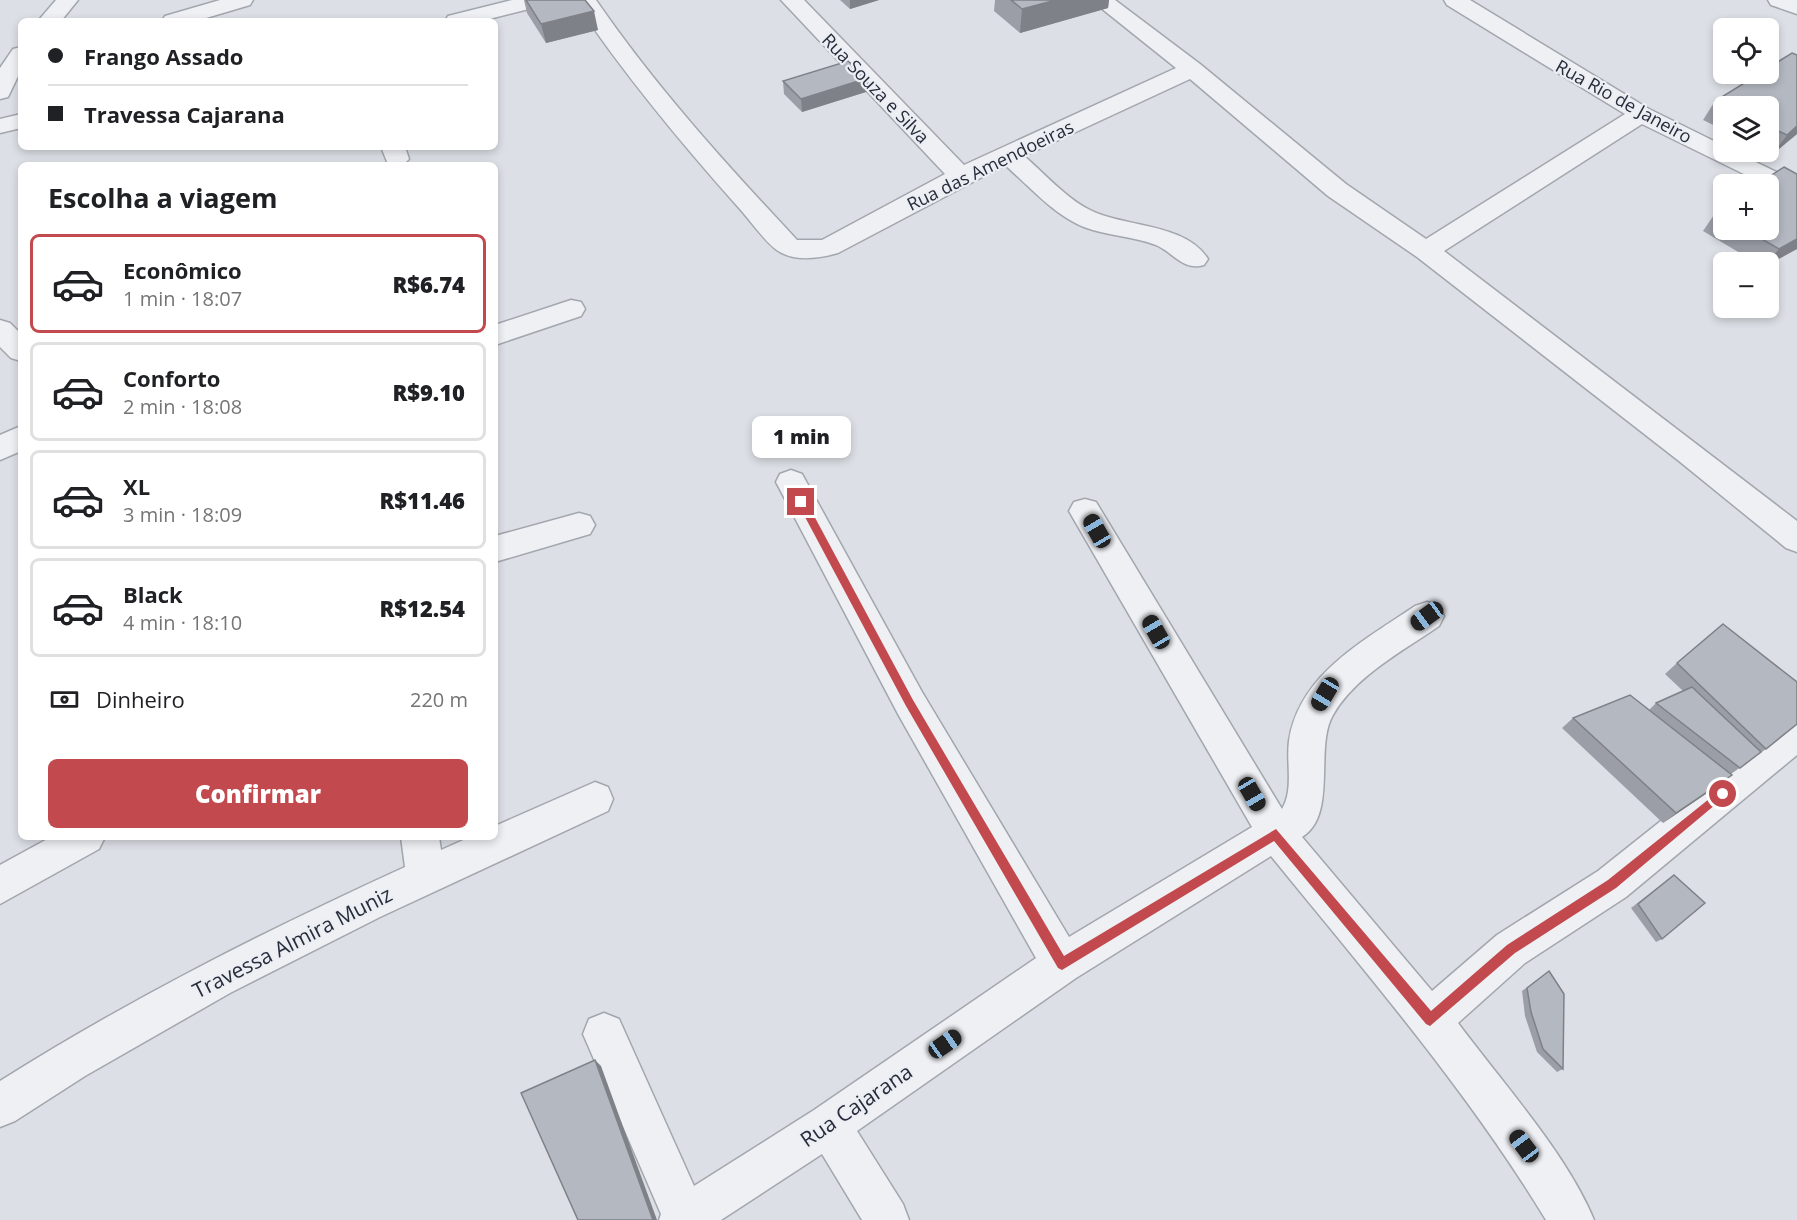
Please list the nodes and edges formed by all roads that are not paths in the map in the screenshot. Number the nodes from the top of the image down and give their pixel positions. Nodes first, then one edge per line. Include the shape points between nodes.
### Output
1 (67, 0) edge
2 (242, 0) edge
3 (537, 0) edge
4 (585, 0) edge
5 (792, 0) edge
6 (1102, 0) edge
7 (1455, 0) edge
8 (1779, 0) edge
9 (1797, 8) edge
10 (52, 18) edge
11 (183, 18) edge
12 (468, 18) edge
13 (18, 59) edge
14 (1192, 69) junction
15 (0, 92) edge
16 (1641, 114) junction
17 (18, 123) edge
18 (0, 126) edge
19 (1008, 155) junction
20 (961, 176) junction
21 (1797, 192) edge
22 (1426, 251) junction
23 (1195, 259) dead end
24 (571, 309) dead end
25 (0, 330) edge
26 (498, 334) edge
27 (18, 348) edge
28 (18, 439) edge
29 (0, 449) edge
30 (790, 482) dead end
31 (1085, 511) dead end
32 (579, 525) dead end
33 (1797, 539) edge
34 (498, 548) edge
35 (1427, 616) dead end
36 (1797, 734) edge
37 (595, 799) dead end
38 (1276, 834) junction
39 (81, 840) edge
40 (420, 840) edge
41 (425, 876) junction
42 (0, 886) edge
43 (1062, 964) junction
44 (1430, 1020) junction
45 (604, 1034) dead end
46 (0, 1106) edge
47 (829, 1125) junction
48 (683, 1219) edge
49 (887, 1220) edge
50 (1572, 1220) edge

1 - 10 street
2 - 11 street
3 - 12 street
4 - 20 street, Rua das Amendoeiras via 615,46 686,136 788,246 813,250 829,247
5 - 20 street, Rua Souza e Silva
6 - 14 street
7 - 16 street, Rua Rio de Janeiro
8 - 9 street
13 - 15 street via 3,80
14 - 19 street, Rua das Amendoeiras
14 - 22 street via 1337,189
16 - 21 street, Rua Rio de Janeiro
16 - 22 street
17 - 18 street
19 - 20 street, Rua das Amendoeiras
19 - 23 street via 1077,214 1165,239
22 - 33 street
24 - 26 street
25 - 27 street
28 - 29 street
30 - 43 street via 910,703
31 - 38 street
32 - 34 street
35 - 38 street, Rua Cajarana via 1325,694 1312,716 1307,739 1304,805 1295,820
36 - 44 street via 1612,884 1511,949
37 - 41 street, Travessa Almira Muniz
38 - 43 street, Rua Cajarana
38 - 44 street
39 - 42 street
40 - 41 street
41 - 46 street, Travessa Almira Muniz via 166,1005
43 - 47 street, Rua Cajarana
44 - 50 street via 1537,1164
45 - 48 street
47 - 48 street, Rua Cajarana
47 - 49 street

